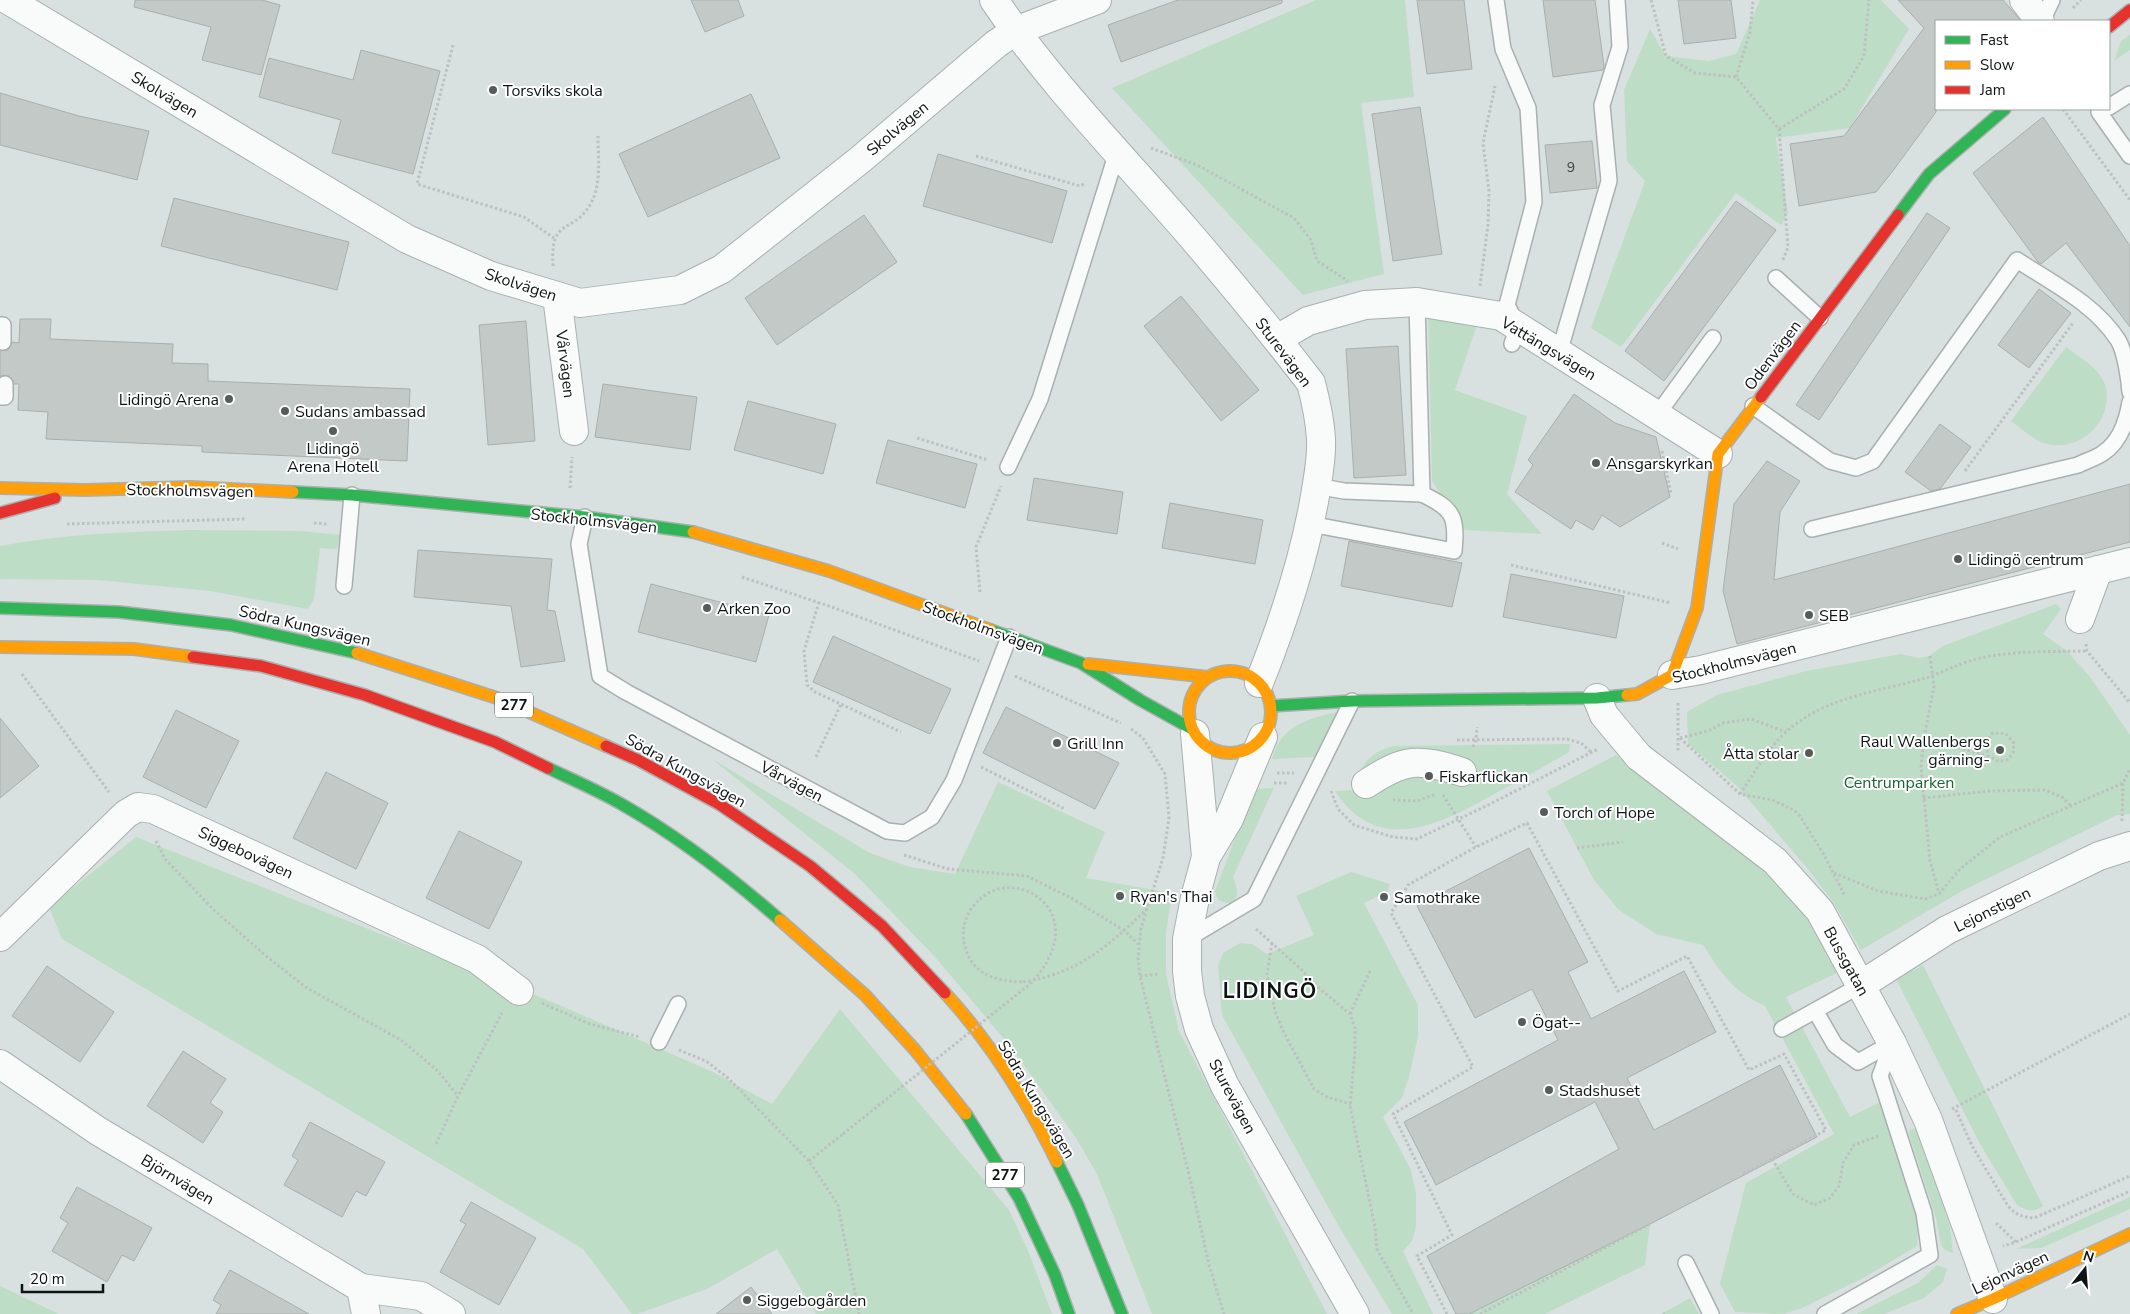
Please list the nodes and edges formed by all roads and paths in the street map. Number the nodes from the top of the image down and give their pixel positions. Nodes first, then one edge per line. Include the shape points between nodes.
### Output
1 (8, 0) edge
2 (994, 0) edge
3 (1097, 0) edge
4 (1496, 0) edge
5 (1617, 0) edge
6 (1651, 0) edge
7 (1753, 0) edge
8 (1869, 0) edge
9 (2024, 0) edge
10 (2052, 0) edge
11 (2130, 10) edge
12 (2040, 20) edge
13 (2042, 20) edge
14 (2110, 25) edge
15 (1015, 31) junction
16 (453, 45) dead end
17 (1504, 49) junction
18 (1736, 77) junction
19 (2130, 94) edge
20 (2110, 105) edge
21 (2004, 110) edge
22 (2064, 110) edge
23 (2103, 110) edge
24 (1778, 129) junction
25 (598, 136) dead end
26 (1144, 145) dead end
27 (976, 156) dead end
28 (2130, 156) edge
29 (1113, 162) junction
30 (2130, 200) edge
31 (554, 238) junction
32 (1776, 278) joint
33 (555, 284) junction
34 (1353, 284) dead end
35 (1417, 302) junction
36 (2086, 306) junction
37 (1474, 312) junction
38 (1820, 318) junction
39 (0, 325) edge
40 (1515, 335) junction
41 (1277, 338) junction
42 (1713, 338) dead end
43 (3, 342) dead end
44 (1559, 353) junction
45 (2130, 392) edge
46 (2130, 402) edge
47 (1753, 406) junction
48 (1660, 417) junction
49 (574, 431) dead end
50 (917, 438) dead end
51 (1718, 454) junction
52 (1008, 467) junction
53 (1316, 486) junction
54 (0, 488) edge
55 (85, 490) junction
56 (1671, 493) dead end
57 (1422, 494) junction
58 (352, 495) junction
59 (1947, 495) junction
60 (0, 513) edge
61 (585, 517) junction
62 (1310, 524) junction
63 (1812, 528) dead end
64 (2130, 562) edge
65 (1511, 565) dead end
66 (2098, 570) junction
67 (344, 586) dead end
68 (980, 592) dead end
69 (819, 602) dead end
70 (1678, 605) dead end
71 (0, 608) edge
72 (2080, 620) dead end
73 (1009, 637) junction
74 (0, 647) edge
75 (1930, 656) dead end
76 (1081, 663) junction
77 (20, 672) dead end
78 (1672, 675) junction
79 (1208, 677) junction
80 (1933, 677) junction
81 (1265, 695) junction
82 (1597, 698) junction
83 (1352, 701) junction
84 (2130, 702) edge
85 (841, 704) junction
86 (901, 732) dead end
87 (1193, 732) junction
88 (1786, 732) junction
89 (1263, 737) junction
90 (1924, 738) junction
91 (1592, 753) dead end
92 (1988, 756) junction
93 (816, 757) dead end
94 (963, 758) junction
95 (2130, 769) edge
96 (1462, 772) dead end
97 (1165, 774) dead end
98 (2123, 783) junction
99 (1366, 784) dead end
100 (1330, 788) dead end
101 (1440, 792) dead end
102 (1740, 794) junction
103 (1923, 798) junction
104 (2071, 806) junction
105 (1065, 809) dead end
106 (126, 814) junction
107 (1459, 820) junction
108 (2126, 834) edge
109 (1623, 842) dead end
110 (1476, 847) junction
111 (1577, 848) dead end
112 (1206, 857) junction
113 (1833, 873) junction
114 (1939, 894) junction
115 (1846, 898) dead end
116 (1149, 908) junction
117 (1256, 929) dead end
118 (0, 937) edge
119 (1187, 939) junction
120 (1272, 943) junction
121 (1372, 969) dead end
122 (1164, 974) dead end
123 (1140, 976) junction
124 (1861, 986) junction
125 (519, 991) junction
126 (678, 1004) dead end
127 (1816, 1012) junction
128 (1350, 1014) junction
129 (2130, 1014) edge
130 (1782, 1029) dead end
131 (659, 1042) junction
132 (1892, 1043) junction
133 (0, 1064) edge
134 (458, 1096) junction
135 (1950, 1099) dead end
136 (1351, 1104) junction
137 (1955, 1108) junction
138 (1928, 1120) junction
139 (1897, 1130) junction
140 (436, 1144) dead end
141 (1772, 1159) junction
142 (809, 1161) junction
143 (1742, 1175) dead end
144 (2130, 1176) edge
145 (2130, 1191) edge
146 (1650, 1224) dead end
147 (2130, 1234) edge
148 (2016, 1242) dead end
149 (1686, 1264) dead end
150 (361, 1288) junction
151 (1993, 1299) junction
152 (366, 1314) edge
153 (451, 1314) edge
154 (859, 1314) edge
155 (1069, 1314) edge
156 (1122, 1314) edge
157 (1224, 1314) edge
158 (1355, 1314) edge
159 (1413, 1314) edge
160 (1447, 1314) edge
161 (1480, 1314) edge
162 (1711, 1314) edge
163 (1825, 1314) edge
164 (1956, 1314) edge

1 - 33 street, Skolvägen via 407,240 491,276
2 - 15 street, Sturevägen
3 - 15 street, Skolvägen
4 - 17 lane
5 - 44 lane via 1620,47 1602,105 1609,181
6 - 18 path via 1666,56 1696,73
7 - 18 path via 1750,32
8 - 24 path via 1864,56 1844,89
9 - 12 street
10 - 13 lane
11 - 14 street
15 - 29 street, Sturevägen
15 - 33 street, Skolvägen via 722,269 680,290 580,303
16 - 31 path via 417,184 524,217
17 - 37 path via 1483,143 1489,191 1488,225
17 - 40 lane via 1528,108 1534,202 1507,305
18 - 24 path
19 - 20 lane
21 - 38 street, Odenvägen via 1929,174
22 - 30 path
23 - 28 lane
24 - 32 path via 1788,247
25 - 31 path via 598,186 584,213
26 - 34 path via 1197,165 1294,218 1311,240 1317,261
27 - 29 path via 1080,186
29 - 41 street, Sturevägen via 1187,230
29 - 52 lane via 1040,398
31 - 33 path
32 - 38 lane
33 - 49 street, Vårvägen
35 - 37 street, Vattängsvägen
35 - 41 street, Vattängsvägen via 1356,307 1308,321
35 - 57 lane
36 - 45 lane via 2119,342
36 - 47 lane via 2017,260 1889,442 1873,461 1856,468 1830,461
36 - 59 path
37 - 40 street, Vattängsvägen via 1501,316
38 - 47 street, Odenvägen
39 - 43 lane via 3,325
40 - 44 street, Vattängsvägen
41 - 53 street, Sturevägen via 1311,383 1321,439
42 - 48 lane
44 - 48 street, Vattängsvägen
46 - 59 lane via 2127,420 2105,453 2078,465
47 - 51 street, Odenvägen
48 - 51 street, Vattängsvägen
48 - 56 path via 1657,432
50 - 52 path
51 - 78 street, Odenvägen via 1698,608
52 - 68 path via 976,547
53 - 57 lane via 1344,491
53 - 62 street, Sturevägen
54 - 55 street, Stockholmsvägen
55 - 58 street, Stockholmsvägen via 191,487
55 - 60 street, Stockholmsvägen
57 - 62 lane via 1441,503 1453,516 1454,551
58 - 61 street, Stockholmsvägen
58 - 67 lane
59 - 63 lane
61 - 73 street, Stockholmsvägen via 685,530 820,568
61 - 94 lane, Vårvägen via 579,544 600,676 887,832 905,833 932,818
62 - 81 street, Sturevägen
64 - 66 street, Stockholmsvägen
65 - 70 path
66 - 72 street
66 - 78 street, Stockholmsvägen
69 - 85 path via 804,651 807,685
71 - 156 street, Södra Kungsvägen / 277 via 119,612 231,625 376,658 497,698 638,760 719,804 810,866 882,926 960,1011 996,1057 1042,1132 1078,1205
73 - 76 street, Stockholmsvägen
73 - 94 lane, Vårvägen
74 - 155 street, 277 via 134,649 261,666 365,695 495,742 623,805 747,891 866,995 915,1050 968,1116 1019,1198 1055,1274
75 - 80 path
76 - 79 street, Stockholmsvägen
76 - 87 street, Stockholmsvägen
77 - 106 path
78 - 82 street, Stockholmsvägen via 1637,694
79 - 81 street, Stockholmsvägen via 1225,671 1243,673
79 - 87 street via 1191,697 1188,708
80 - 84 path via 1972,661 2005,655 2049,650 2087,651
80 - 88 path via 1836,702
80 - 90 path via 1932,706
81 - 83 street, Stockholmsvägen
81 - 89 street via 1271,718
82 - 83 street, Stockholmsvägen
82 - 124 street, Bussgatan via 1604,715 1638,757 1775,861 1797,884 1820,911
83 - 119 lane via 1254,899
85 - 86 path
85 - 93 path
87 - 89 street, Stockholmsvägen via 1206,746 1230,754 1244,752
87 - 112 street, Sturevägen
88 - 102 path
88 - 102 path via 1751,719 1723,723 1708,731 1680,738
89 - 112 street, Sturevägen via 1228,819
90 - 92 path
90 - 103 path
91 - 107 path
92 - 92 path via 1986,742 1993,733 2006,734 2014,743 2014,753 2007,760 1998,761
94 - 105 path
95 - 98 path
96 - 99 street via 1423,761 1392,769
97 - 116 path via 1169,818 1163,858
98 - 104 path
98 - 108 path
100 - 107 path via 1338,809 1348,820 1380,834 1418,839
101 - 107 path
102 - 113 path via 1772,800 1794,810
103 - 104 path via 1989,791 2044,790 2062,797
103 - 114 path via 1930,861
104 - 114 path via 2000,837 1960,869
106 - 118 street
106 - 125 street, Siggebovägen via 138,808 153,809 477,959
106 - 134 path via 150,832 165,859 214,910 266,956 307,988 402,1040 438,1071
107 - 110 path
108 - 124 street, Lejonstigen via 2099,856 1948,930
109 - 111 path
110 - 141 path via 1527,822 1618,991 1687,956 1749,1070 1784,1054 1826,1130
110 - 160 path via 1408,885 1392,913 1473,1067 1393,1114 1452,1235 1417,1256
112 - 119 street, Sturevägen
113 - 114 path via 1878,891 1925,899
113 - 115 path
116 - 123 path via 1141,928
116 - 142 path, bridge via 1105,947 1085,960 1054,975 1023,982 1001,980 985,974 970,959 965,947 964,929 977,901 993,891 1010,888 1030,892 1043,902 1056,924 1057,938 1047,962 1030,984
117 - 120 path
119 - 158 street, Sturevägen via 1190,996 1199,1029 1225,1086
120 - 128 path
120 - 136 path via 1267,974 1282,1029 1314,1089 1327,1097
121 - 128 path
122 - 123 path
123 - 157 path via 1209,1265
124 - 127 lane
124 - 132 street, Bussgatan
125 - 131 path via 590,1024
125 - 134 path via 501,1015
126 - 131 lane
127 - 130 lane
127 - 132 lane via 1835,1045 1858,1062
128 - 136 path via 1355,1028 1356,1050
129 - 137 path
131 - 142 path via 706,1061 728,1078
132 - 138 street, Bussgatan
132 - 139 lane via 1880,1076
133 - 150 street, Björnvägen via 98,1131
134 - 140 path
135 - 137 path
136 - 159 path via 1377,1249
137 - 138 path
137 - 144 path via 1972,1146 2014,1213 2024,1217 2034,1218
138 - 151 street, Bussgatan
139 - 141 path via 1854,1145 1843,1163 1839,1186 1830,1198 1814,1205 1793,1194
139 - 163 lane via 1924,1212 1930,1255
141 - 143 path
142 - 154 path via 838,1205
145 - 148 path
146 - 161 path
147 - 151 street, Lejonvägen
149 - 162 lane
150 - 152 street
150 - 153 street, Björnvägen via 421,1296
151 - 164 street, Lejonvägen

